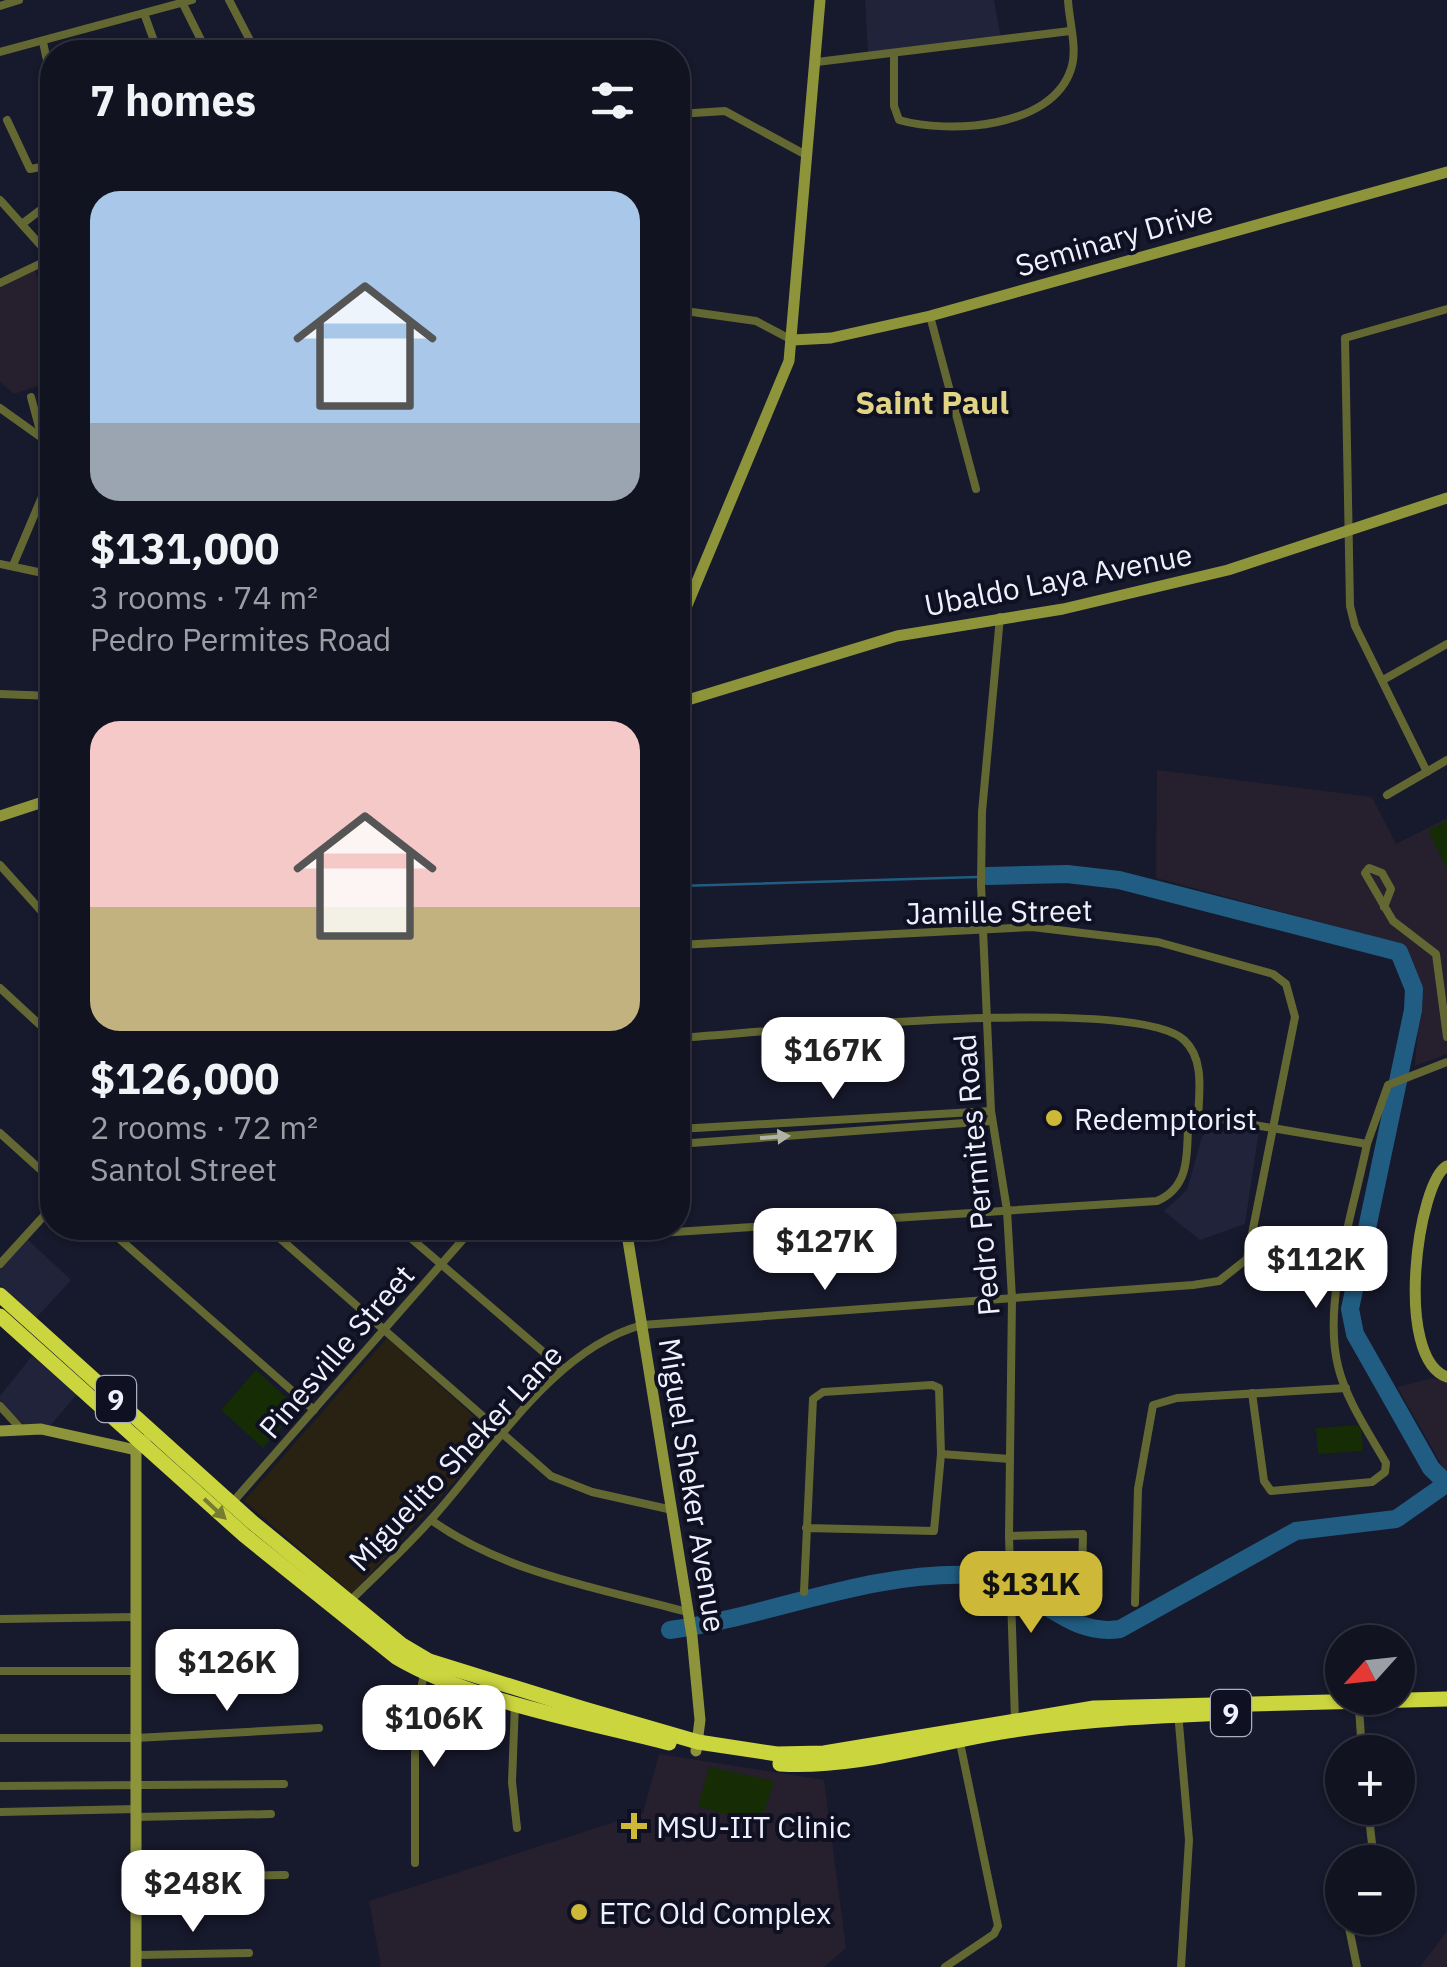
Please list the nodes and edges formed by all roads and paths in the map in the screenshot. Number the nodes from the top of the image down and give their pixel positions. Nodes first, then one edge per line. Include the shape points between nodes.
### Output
1 (19, 0) edge
2 (230, 0) edge
3 (820, 0) edge
4 (1068, 0) edge
5 (184, 1) edge
6 (0, 6) edge
7 (145, 16) junction
8 (1070, 31) junction
9 (51, 40) edge
10 (154, 40) edge
11 (202, 40) edge
12 (250, 40) edge
13 (40, 43) edge
14 (0, 52) edge
15 (894, 56) junction
16 (817, 62) junction
17 (690, 113) edge
18 (7, 120) dead end
19 (12, 133) junction
20 (0, 138) edge
21 (809, 157) junction
22 (40, 168) edge
23 (1447, 172) edge
24 (0, 200) edge
25 (40, 210) edge
26 (22, 224) junction
27 (40, 244) edge
28 (40, 264) edge
29 (0, 283) edge
30 (1447, 308) edge
31 (690, 312) edge
32 (930, 316) junction
33 (792, 340) junction
34 (31, 397) dead end
35 (0, 408) edge
36 (40, 431) edge
37 (40, 437) edge
38 (976, 489) dead end
39 (1447, 498) edge
40 (40, 500) edge
41 (1348, 532) junction
42 (0, 564) edge
43 (14, 564) junction
44 (40, 571) edge
45 (690, 598) edge
46 (1000, 617) junction
47 (1447, 644) edge
48 (1382, 680) junction
49 (0, 694) edge
50 (40, 696) edge
51 (690, 699) edge
52 (1447, 760) edge
53 (1427, 772) junction
54 (1387, 795) dead end
55 (40, 803) edge
56 (1, 814) edge
57 (0, 866) edge
58 (1384, 908) junction
59 (40, 912) edge
60 (983, 930) junction
61 (690, 943) edge
62 (0, 988) edge
63 (985, 1018) junction
64 (40, 1025) edge
65 (690, 1037) edge
66 (1447, 1037) edge
67 (1447, 1062) edge
68 (992, 1116) junction
69 (1198, 1119) junction
70 (1274, 1126) junction
71 (690, 1129) edge
72 (0, 1134) edge
73 (690, 1143) edge
74 (1367, 1144) junction
75 (1447, 1166) edge
76 (40, 1169) edge
77 (1007, 1210) junction
78 (40, 1220) edge
79 (690, 1228) edge
80 (121, 1240) edge
81 (282, 1240) edge
82 (414, 1240) edge
83 (463, 1240) edge
84 (627, 1240) edge
85 (0, 1264) edge
86 (442, 1265) junction
87 (0, 1295) edge
88 (1012, 1298) junction
89 (0, 1316) edge
90 (642, 1325) junction
91 (384, 1329) junction
92 (562, 1368) junction
93 (1447, 1377) edge
94 (1346, 1388) junction
95 (1252, 1393) junction
96 (0, 1406) edge
97 (314, 1410) junction
98 (21, 1429) junction
99 (0, 1431) edge
100 (504, 1436) junction
101 (144, 1441) junction
102 (941, 1454) junction
103 (1010, 1458) junction
104 (232, 1503) junction
105 (668, 1509) junction
106 (432, 1520) junction
107 (806, 1528) junction
108 (1009, 1536) junction
109 (1082, 1577) dead end
110 (804, 1592) dead end
111 (348, 1603) junction
112 (1134, 1603) dead end
113 (136, 1617) junction
114 (0, 1619) edge
115 (690, 1624) junction
116 (426, 1667) junction
117 (136, 1671) junction
118 (0, 1672) edge
119 (1447, 1699) edge
120 (515, 1701) junction
121 (1325, 1708) edge
122 (1415, 1709) edge
123 (1447, 1709) edge
124 (1177, 1710) junction
125 (1015, 1724) junction
126 (319, 1728) dead end
127 (959, 1734) junction
128 (0, 1738) edge
129 (136, 1738) junction
130 (697, 1746) junction
131 (136, 1782) junction
132 (284, 1784) dead end
133 (0, 1786) edge
134 (0, 1812) edge
135 (137, 1813) junction
136 (271, 1814) dead end
137 (517, 1828) dead end
138 (415, 1864) dead end
139 (284, 1875) dead end
140 (138, 1877) junction
141 (1350, 1935) edge
142 (249, 1954) dead end
143 (136, 1961) edge
144 (945, 1967) edge
145 (1180, 1967) edge
146 (1357, 1967) edge

1 - 6 street
2 - 12 street
3 - 16 street
4 - 8 street
5 - 7 street
5 - 11 street
7 - 9 street
7 - 10 street
8 - 15 street
8 - 15 street via 1074,57 1064,84 1020,118 998,125 899,120
13 - 14 street
15 - 16 street
16 - 21 street
17 - 21 street via 725,112
18 - 19 street
19 - 20 street
19 - 22 street via 30,169
21 - 33 street
23 - 32 street, Seminary Drive
24 - 26 street
25 - 26 street
26 - 27 street
28 - 29 street
30 - 41 street via 1345,338
31 - 33 street via 756,321
32 - 33 street, Seminary Drive
32 - 38 street
33 - 45 street
34 - 36 street
35 - 37 street
39 - 41 street, Ubaldo Laya Avenue
40 - 43 street
41 - 46 street, Ubaldo Laya Avenue via 1160,587
41 - 48 street via 1350,606
42 - 43 street
43 - 44 street
46 - 51 street, Ubaldo Laya Avenue via 897,636
46 - 60 street, Pedro Permites Road via 982,812
47 - 48 street
48 - 53 street
49 - 50 street
52 - 53 street
53 - 54 street
55 - 56 street
57 - 59 street
58 - 58 street via 1391,888 1382,873 1368,868 1364,873
58 - 66 street via 1436,954
60 - 61 street, Jamille Street
60 - 63 street, Pedro Permites Road
60 - 70 street, Jamille Street via 1104,932 1273,974 1286,984 1295,1017
62 - 64 street
63 - 65 street
63 - 68 street, Pedro Permites Road
63 - 69 street via 1065,1016 1180,1036 1196,1060
67 - 74 street via 1383,1091
68 - 71 street
73 -> 68 street
68 - 77 street, Pedro Permites Road
69 - 70 street
69 - 77 street via 1188,1123 1184,1173 1170,1196
70 - 74 street
70 - 88 street, Jamille Street via 1253,1246 1235,1273 1193,1285
72 - 76 street
74 - 94 street via 1335,1309 1334,1341
75 - 93 street via 1431,1184 1414,1324 1430,1366
77 - 79 street
77 - 88 street, Pedro Permites Road
78 - 85 street
80 - 97 street
81 - 91 street
82 - 86 street
83 - 86 street, Pinesville Street
84 - 90 street, Miguel Sheker Avenue
86 - 91 street, Pinesville Street
86 - 92 street
87 - 101 highway, 9
88 - 90 street, Miguelito Sheker Lane
88 - 103 street, Pedro Permites Road
89 - 101 highway, 9
90 - 92 street, Miguelito Sheker Lane via 601,1340
90 - 105 street, Miguel Sheker Avenue
91 - 97 street, Pinesville Street
91 - 100 street
92 - 100 street, Miguelito Sheker Lane
94 - 95 street
94 - 95 street via 1385,1472 1372,1482 1277,1492 1264,1480
95 - 112 street via 1177,1398 1148,1412
96 - 98 street
97 - 104 street, Pinesville Street
98 - 99 street
98 - 101 street
100 - 105 street via 567,1484
100 - 106 street, Miguelito Sheker Lane
101 - 104 highway, 9
101 - 113 street
101 -> 116 highway, 9 via 321,1600
102 - 103 street
102 - 107 street via 938,1524 930,1534
102 - 107 street via 937,1387 816,1395
103 - 108 street, Pedro Permites Road
104 - 111 highway, 9
105 - 115 street, Miguel Sheker Avenue
106 - 111 street, Miguelito Sheker Lane
106 - 115 street via 513,1565
107 - 110 street
108 - 109 street via 1082,1534
108 - 125 street, Pedro Permites Road
111 - 116 highway, 9
113 - 114 street
113 - 117 street
115 - 130 street, Miguel Sheker Avenue
116 - 120 highway, 9
116 - 130 highway, 9
116 - 138 street via 415,1719
117 - 118 street
117 - 129 street
119 - 124 highway, 9
120 - 130 highway, 9
120 - 137 street
121 - 124 highway, 9
122 - 123 highway, 9
124 - 125 highway, 9 via 1094,1708
124 - 145 street via 1189,1840
125 - 127 highway, 9
126 - 129 street
127 - 130 highway, 9 via 820,1765 776,1764
127 - 144 street via 998,1926
128 - 129 street
129 - 131 street
131 - 132 street
131 - 133 street
131 - 135 street
134 - 135 street
135 - 136 street
135 - 140 street
139 - 140 street
140 - 143 street
141 - 146 street
142 - 143 street

